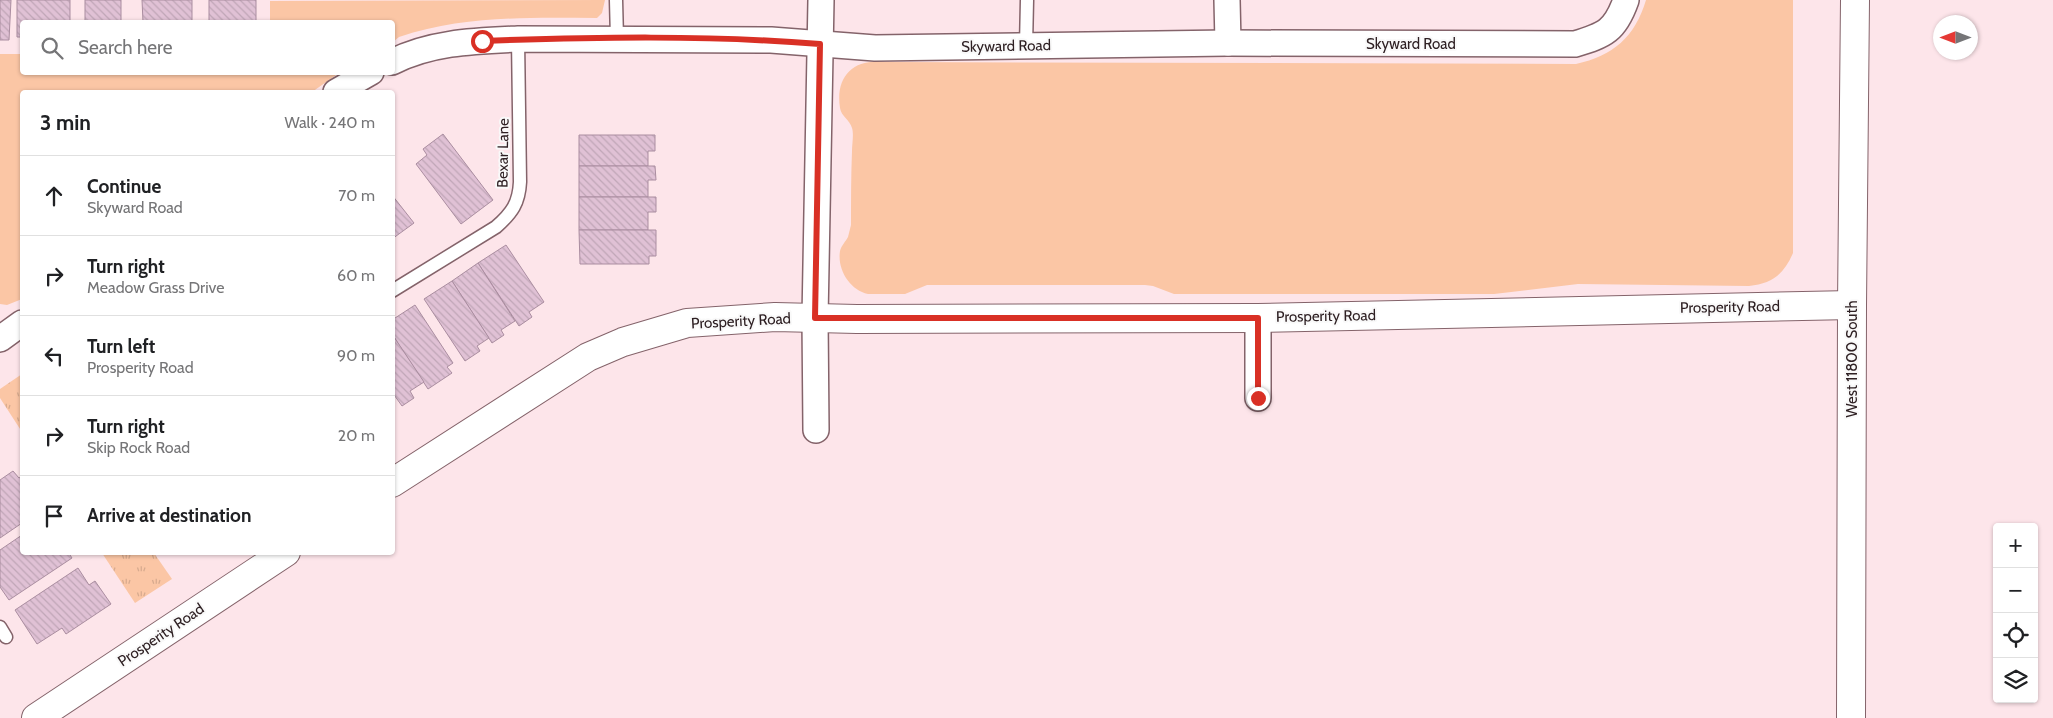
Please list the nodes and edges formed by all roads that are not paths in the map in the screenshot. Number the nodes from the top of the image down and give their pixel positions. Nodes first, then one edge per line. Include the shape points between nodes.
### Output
1 (616, 0) edge
2 (820, 0) edge
3 (1027, 0) edge
4 (1227, 0) edge
5 (1855, 0) edge
6 (1622, 11) edge
7 (518, 39) junction
8 (617, 39) junction
9 (820, 44) junction
10 (1228, 44) junction
11 (1026, 46) junction
12 (395, 61) edge
13 (365, 75) edge
14 (339, 90) edge
15 (395, 288) edge
16 (1852, 305) junction
17 (815, 318) junction
18 (1258, 318) junction
19 (20, 324) edge
20 (0, 339) edge
21 (1258, 398) dead end
22 (816, 430) dead end
23 (395, 481) edge
24 (281, 555) edge
25 (36, 718) edge
26 (1851, 718) edge

1 - 8 lane
2 - 9 street
3 - 11 lane
4 - 10 street
5 - 16 street, West 11800 South
6 - 10 street, Skyward Road via 1606,32 1575,44
7 - 8 street, Skyward Road
7 - 12 street, Skyward Road via 438,46
7 - 15 lane, Bexar Lane via 520,182 510,216
8 - 9 street, Skyward Road via 771,40
9 - 11 street, Skyward Road via 875,48
9 - 17 street
10 - 11 street, Skyward Road
13 - 14 street
16 - 18 street, Prosperity Road
16 - 26 street, West 11800 South
17 - 18 street, Prosperity Road
17 - 22 street
17 - 23 street, Prosperity Road via 687,323 623,342 588,357
18 - 21 street
19 - 20 street
24 - 25 street, Prosperity Road

